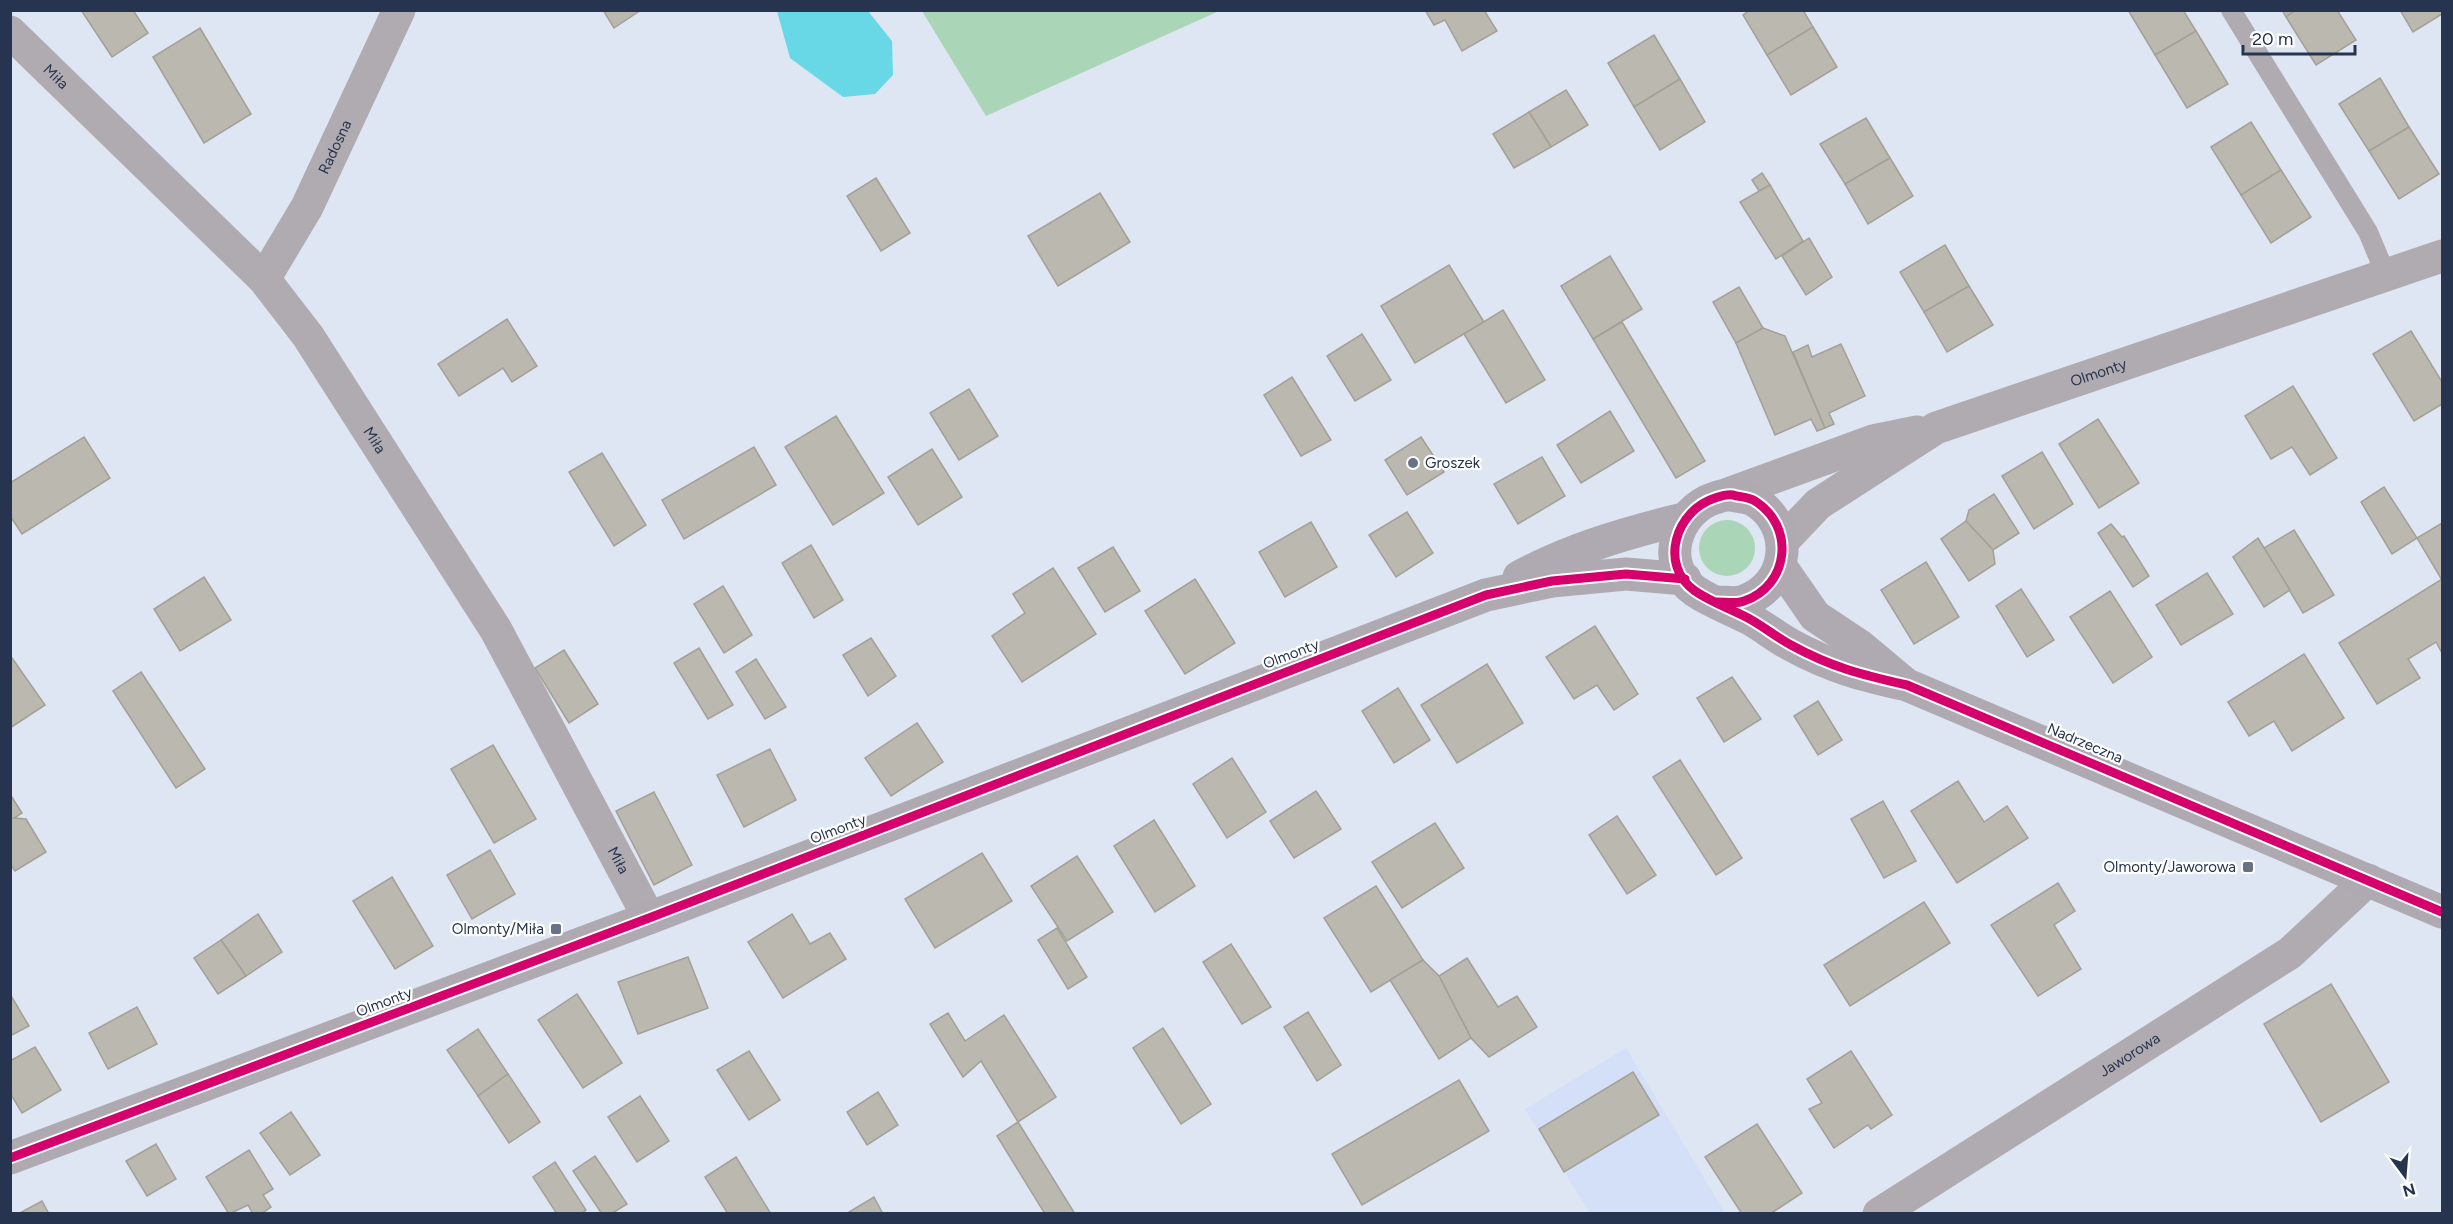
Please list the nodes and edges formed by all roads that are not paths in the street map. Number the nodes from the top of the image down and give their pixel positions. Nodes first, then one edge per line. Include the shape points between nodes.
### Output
1 (399, 10) edge
2 (2231, 10) edge
3 (10, 32) edge
4 (2442, 256) edge
5 (2386, 275) junction
6 (264, 279) junction
7 (1936, 428) junction
8 (1728, 494) junction
9 (1683, 519) junction
10 (1782, 554) junction
11 (1685, 579) junction
12 (1486, 595) junction
13 (1717, 602) junction
14 (1907, 685) junction
15 (2368, 880) junction
16 (2442, 912) edge
17 (650, 918) junction
18 (10, 1158) edge
19 (1880, 1214) edge

1 - 6 street, Radosna via 307,207
2 - 5 lane via 2367,232
3 - 6 street, Miła
4 - 5 street, Olmonty
5 - 7 street, Olmonty
6 - 17 street, Miła via 308,336 496,630
7 - 8 street via 1873,441
7 - 10 street, Olmonty via 1818,504
8 - 9 street via 1702,502
8 - 10 street via 1753,500 1773,517
9 - 11 street via 1674,544 1678,570
9 - 12 street via 1622,534 1547,562
10 - 13 street via 1766,589 1743,602
10 - 14 street via 1815,616
11 - 12 street, Olmonty via 1626,574 1552,581
11 - 13 street via 1694,591
12 - 17 street, Olmonty
13 - 14 street, Nadrzeczna via 1789,645 1846,672
14 - 15 street, Nadrzeczna
15 - 16 street, Nadrzeczna
15 - 19 street, Jaworowa via 2290,953
17 - 18 street, Olmonty

